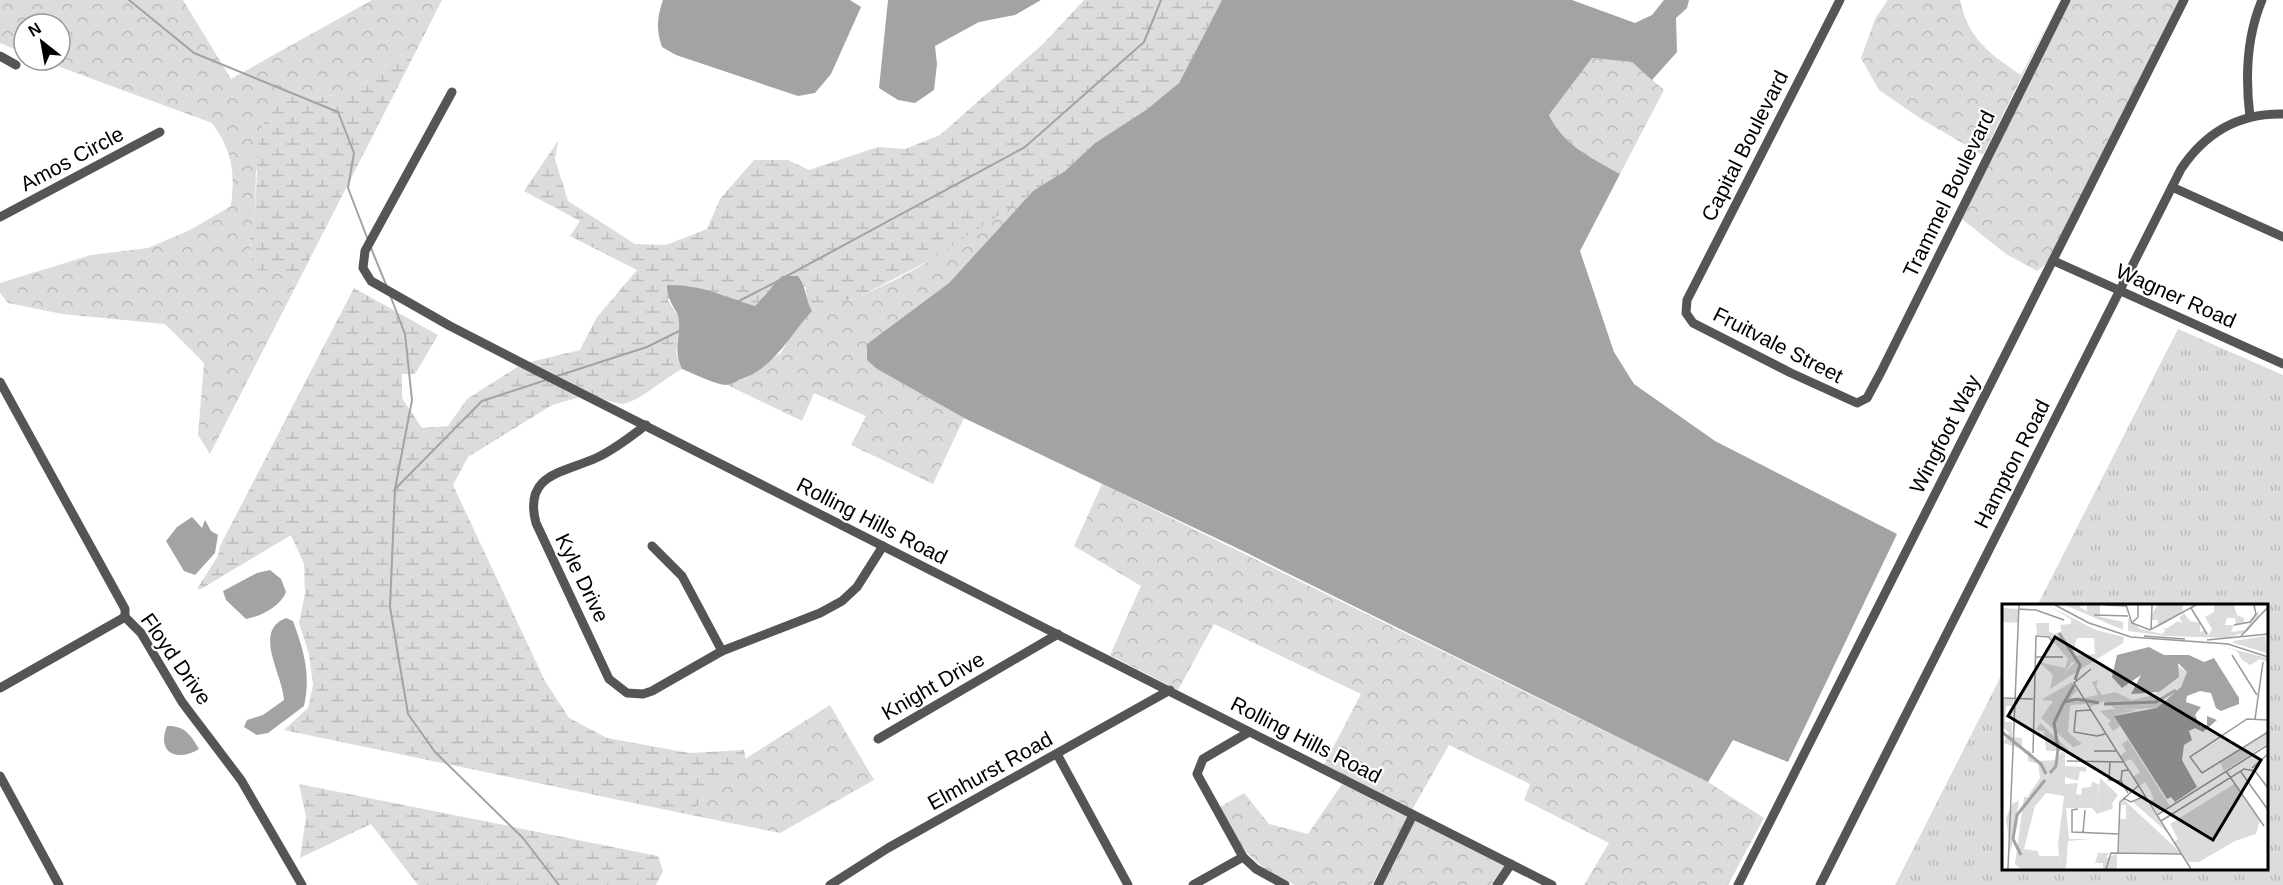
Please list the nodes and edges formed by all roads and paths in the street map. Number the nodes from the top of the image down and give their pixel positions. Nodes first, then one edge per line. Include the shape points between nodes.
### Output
1 (1840, 0) edge
2 (2066, 0) edge
3 (2184, 0) edge
4 (2262, 0) edge
5 (452, 92) dead end
6 (2283, 114) edge
7 (2250, 117) junction
8 (160, 132) dead end
9 (2172, 187) junction
10 (0, 217) edge
11 (2283, 237) edge
12 (2054, 261) junction
13 (2119, 290) junction
14 (1685, 309) joint
15 (2283, 364) edge
16 (0, 382) edge
17 (1862, 401) joint
18 (646, 425) junction
19 (652, 546) dead end
20 (883, 546) junction
21 (125, 617) junction
22 (1058, 634) junction
23 (722, 651) junction
24 (0, 688) edge
25 (1170, 690) junction
26 (1249, 732) junction
27 (878, 739) dead end
28 (1057, 754) junction
29 (0, 776) edge
30 (1413, 815) junction
31 (1243, 857) junction
32 (1511, 864) junction
33 (59, 885) edge
34 (302, 885) edge
35 (830, 885) edge
36 (1128, 885) edge
37 (1193, 885) edge
38 (1285, 885) edge
39 (1378, 885) edge
40 (1497, 885) edge
41 (1552, 885) edge
42 (1738, 885) edge
43 (1820, 885) edge

1 - 14 street, Capital Boulevard
2 - 17 street, Trammel Boulevard via 1881,372
3 - 12 street, Wingfoot Way
4 - 7 street via 2252,28 2248,57
5 - 18 street, Rolling Hills Road via 365,251 365,274 380,287 450,326
6 - 7 street, Hampton Road
7 - 9 street, Hampton Road via 2224,127 2201,143
8 - 10 street, Amos Circle
9 - 11 street
9 - 13 street, Hampton Road
12 - 13 street, Wagner Road
12 - 42 street, Wingfoot Way
13 - 15 street, Wagner Road
13 - 43 street, Hampton Road
14 - 17 street, Fruitvale Street via 1689,318 1703,328 1851,403
16 - 21 street, Floyd Drive via 125,609
18 - 20 street, Rolling Hills Road
18 - 23 street, Kyle Drive via 608,452 545,480 534,501 536,524 609,679 620,690 636,694 652,691
19 - 23 street via 687,583
20 - 22 street, Rolling Hills Road
20 - 23 street, Kyle Drive via 863,579 842,601
21 - 24 street
21 - 34 street, Floyd Drive via 141,633 177,695 241,780
22 - 25 street, Rolling Hills Road
22 - 27 street, Knight Drive
25 - 26 street, Rolling Hills Road
25 - 28 street, Elmhurst Road
26 - 30 street, Rolling Hills Road
26 - 31 street via 1203,759 1197,774
28 - 35 street, Elmhurst Road via 888,848
28 - 36 street
29 - 33 street
30 - 32 street, Rolling Hills Road
30 - 39 street
31 - 37 street
31 - 38 street
32 - 40 street
32 - 41 street, Rolling Hills Road

